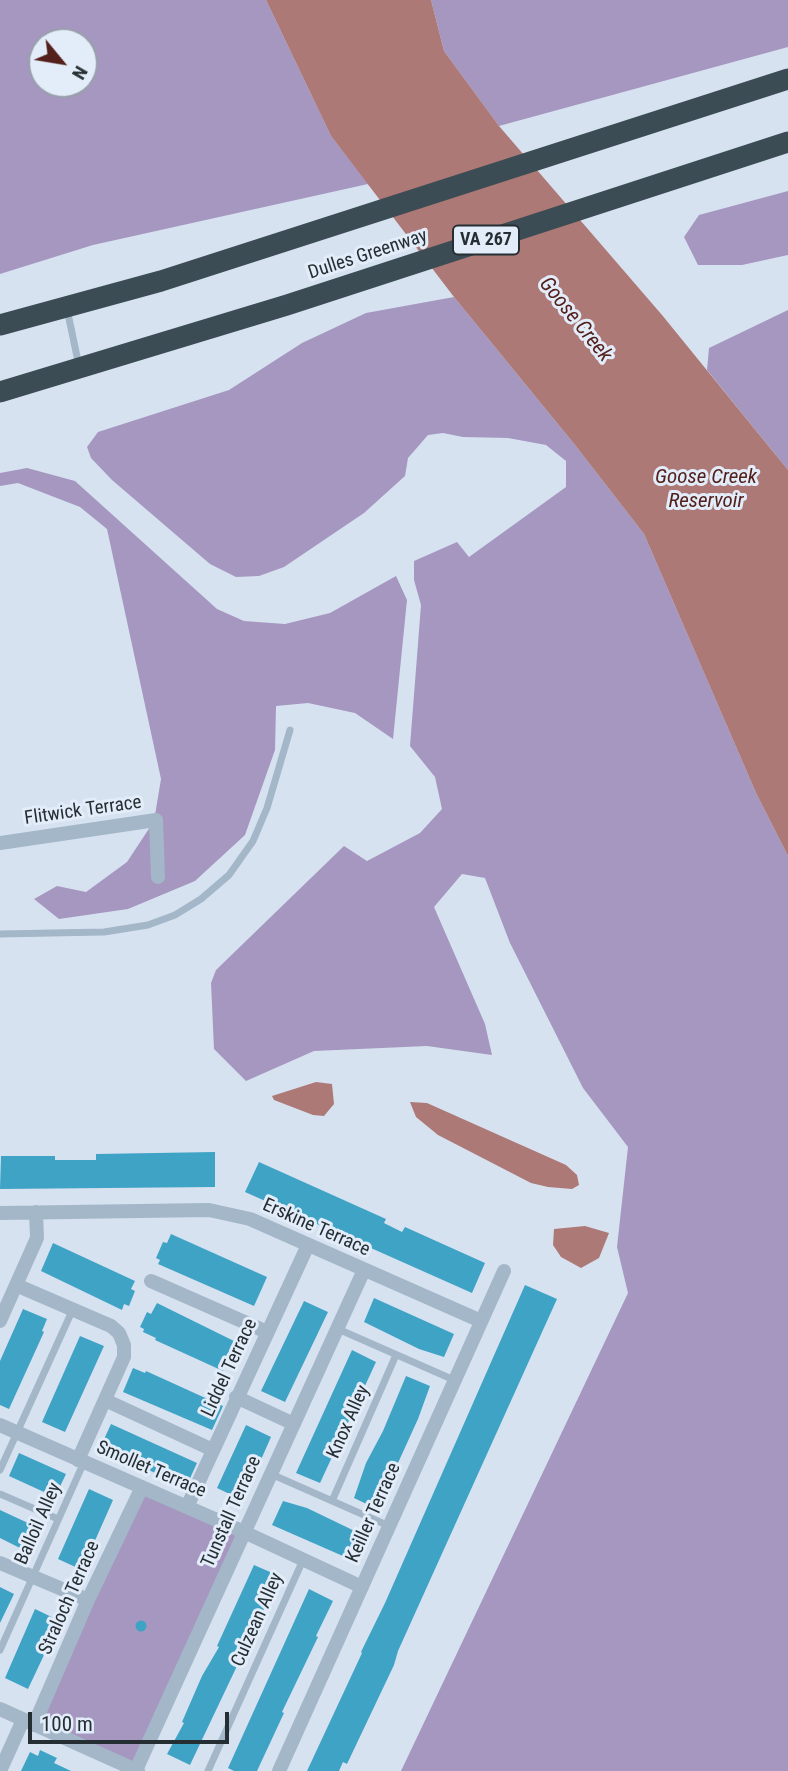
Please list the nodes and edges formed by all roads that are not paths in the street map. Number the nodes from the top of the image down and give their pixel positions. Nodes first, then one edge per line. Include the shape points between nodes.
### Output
1 (788, 79) edge
2 (788, 142) edge
3 (66, 308) junction
4 (0, 325) edge
5 (80, 369) junction
6 (0, 392) edge
7 (290, 730) dead end
8 (0, 843) edge
9 (158, 877) dead end
10 (0, 934) edge
11 (36, 1212) junction
12 (0, 1213) edge
13 (308, 1245) junction
14 (364, 1270) junction
15 (504, 1271) dead end
16 (150, 1281) dead end
17 (16, 1285) junction
18 (72, 1310) junction
19 (0, 1321) edge
20 (481, 1321) junction
21 (338, 1329) junction
22 (267, 1332) junction
23 (396, 1355) junction
24 (454, 1380) junction
25 (236, 1397) junction
26 (105, 1400) junction
27 (294, 1424) junction
28 (0, 1425) edge
29 (17, 1432) junction
30 (213, 1450) junction
31 (81, 1461) junction
32 (0, 1470) edge
33 (270, 1474) junction
34 (142, 1487) junction
35 (0, 1494) edge
36 (332, 1501) junction
37 (187, 1507) junction
38 (58, 1519) junction
39 (389, 1526) junction
40 (244, 1532) junction
41 (303, 1559) junction
42 (0, 1563) edge
43 (33, 1577) junction
44 (362, 1587) junction
45 (88, 1600) junction
46 (3, 1636) edge
47 (0, 1650) edge
48 (0, 1709) edge
49 (29, 1723) junction
50 (0, 1771) edge
51 (137, 1771) edge
52 (208, 1771) edge
53 (279, 1771) edge

1 - 3 highway, Dulles Greenway
2 - 5 highway, Dulles Greenway / VA 267
3 - 4 highway, Dulles Greenway
3 - 5 lane
5 - 6 highway, Dulles Greenway / VA 267
7 - 10 lane via 253,841 229,874 201,899 148,925 104,933
8 - 9 street, Flitwick Terrace via 156,820
11 - 12 street, Erskine Terrace
11 - 13 street, Erskine Terrace via 209,1210 250,1219
11 - 17 street via 37,1238
13 - 14 street, Erskine Terrace
13 - 22 street, Liddel Terrace
14 - 20 street, Erskine Terrace
14 - 21 street, Tunstall Terrace
15 - 20 street, Keiller Terrace
16 - 22 street
17 - 18 street
17 - 19 street
18 - 26 street via 111,1326 124,1345 124,1357
18 - 29 lane
20 - 24 street, Keiller Terrace
21 - 23 lane
21 - 27 street, Tunstall Terrace
22 - 25 street, Liddel Terrace
23 - 24 lane
23 - 36 lane, Knox Alley
24 - 39 street, Keiller Terrace
25 - 27 street
25 - 30 street, Liddel Terrace
26 - 30 street
26 - 31 street
27 - 33 street, Tunstall Terrace
28 - 29 street, Smollet Terrace
29 - 31 street, Smollet Terrace
29 - 32 lane
30 - 37 street, Liddel Terrace
31 - 34 street, Smollet Terrace
31 - 38 lane, Balloil Alley
33 - 36 lane
33 - 40 street, Tunstall Terrace
34 - 37 street, Smollet Terrace
34 - 45 street, Straloch Terrace
35 - 38 lane
36 - 39 lane
37 - 40 street, Smollet Terrace
38 - 43 lane, Balloil Alley
39 - 44 street, Keiller Terrace
40 - 41 street, Smollet Terrace
40 - 51 street, Tunstall Terrace
41 - 44 street, Smollet Terrace
41 - 52 lane, Culzean Alley
42 - 43 street
43 - 45 street
43 - 46 lane, Balloil Alley
44 - 53 street, Keiller Terrace
45 - 49 street, Straloch Terrace
46 - 47 lane, Balloil Alley
48 - 49 street
49 - 50 street, Straloch Terrace
49 - 51 street

